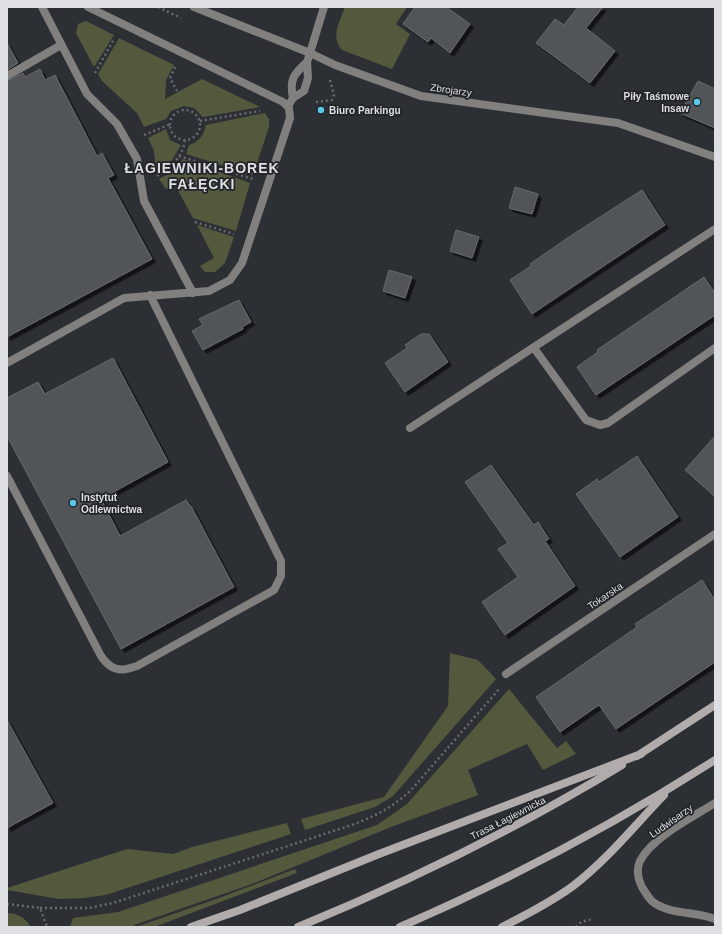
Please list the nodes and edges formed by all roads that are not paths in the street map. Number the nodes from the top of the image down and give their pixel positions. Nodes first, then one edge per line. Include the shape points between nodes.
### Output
1 (42, 7) edge
2 (88, 7) edge
3 (194, 7) edge
4 (324, 7) edge
5 (61, 44) junction
6 (310, 53) junction
7 (307, 62) junction
8 (7, 76) edge
9 (293, 98) junction
10 (288, 106) junction
11 (715, 157) edge
12 (715, 229) edge
13 (192, 294) junction
14 (150, 295) junction
15 (534, 348) junction
16 (715, 348) edge
17 (7, 363) edge
18 (410, 428) dead end
19 (7, 476) edge
20 (715, 534) edge
21 (506, 674) road end
22 (715, 705) edge
23 (641, 754) junction
24 (715, 760) edge
25 (670, 789) junction
26 (715, 803) edge
27 (715, 919) edge
28 (191, 927) edge
29 (298, 927) edge
30 (400, 927) edge
31 (502, 927) edge

1 - 5 street
2 - 10 street
3 - 6 street, Zbrojarzy
4 - 6 street
5 - 8 street
5 - 13 street via 87,94 117,124 137,159 144,200
6 - 7 street
6 - 11 street, Zbrojarzy via 335,66 420,96 618,123
7 - 9 street via 295,73 290,86
7 - 9 street via 308,78 304,91
9 - 10 street
10 - 13 street via 290,118 242,263 230,280 220,287
12 - 15 street
13 - 14 street
14 - 17 street via 124,298
14 - 19 street via 281,561 281,576 274,590 136,666 116,670 106,664 101,656
15 - 16 street via 586,420 600,425 608,423
15 - 18 street
20 - 21 street, Tokarska
22 - 23 main road, Trasa Łagiewnicka
23 - 28 main road
23 - 29 main road, Trasa Łagiewnicka via 499,835
24 - 25 main road
25 - 30 main road via 515,874
25 - 31 main road via 604,858 574,885
26 - 27 street, Ludwisarzy via 661,838 640,861 638,873 639,881 652,902 668,909 697,913

